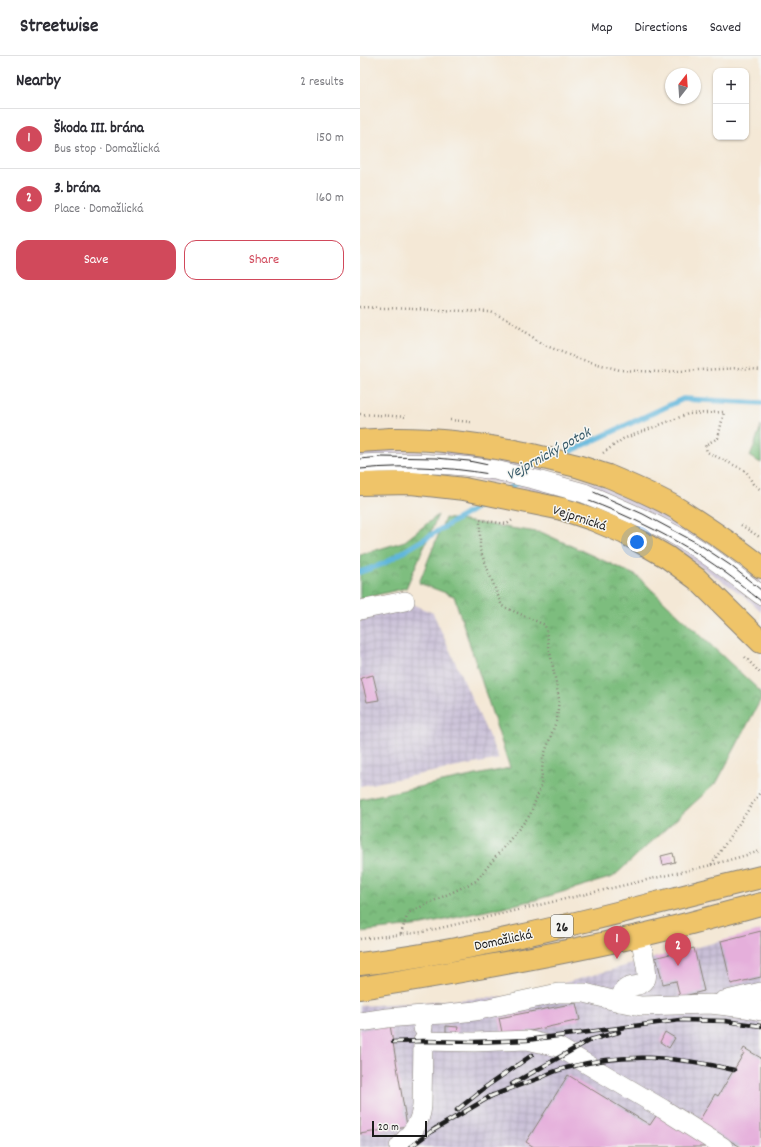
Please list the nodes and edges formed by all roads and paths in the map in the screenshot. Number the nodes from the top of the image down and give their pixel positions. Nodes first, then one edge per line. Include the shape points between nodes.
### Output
1 (360, 307) edge
2 (761, 370) edge
3 (623, 439) dead end
4 (360, 441) edge
5 (360, 464) edge
6 (360, 484) edge
7 (761, 490) edge
8 (507, 524) dead end
9 (761, 567) edge
10 (761, 595) edge
11 (405, 600) dead end
12 (360, 610) edge
13 (761, 642) edge
14 (745, 656) dead end
15 (761, 674) edge
16 (761, 791) edge
17 (761, 851) edge
18 (711, 865) junction
19 (761, 877) edge
20 (761, 904) edge
21 (401, 934) junction
22 (640, 936) junction
23 (360, 939) edge
24 (360, 964) edge
25 (360, 988) edge
26 (761, 992) edge
27 (620, 1002) junction
28 (710, 1004) junction
29 (761, 1011) edge
30 (423, 1015) junction
31 (360, 1022) edge
32 (423, 1041) junction
33 (399, 1147) edge
34 (723, 1147) edge

1 - 2 path via 491,312 511,321 542,344 576,358 620,370
3 - 7 path via 688,414 724,412 718,438 706,445 707,452 746,472 753,484
4 - 9 main road, bridge via 446,440 524,452 577,466 634,487 677,509 740,550
5 - 10 lane, Vejprnická, bridge via 443,463 495,470 584,493 674,534 718,562
6 - 13 main road, Vejprnická, bridge via 411,483 464,489 562,509 592,519 625,533 667,557 697,579
8 - 21 path via 480,520 480,550 502,606 545,625 559,700 558,719 543,758 541,786 530,815 476,881 408,912
11 - 12 lane
14 - 15 path
16 - 18 path
17 - 18 path
18 - 21 path via 423,932
19 - 24 main road, Domažlická / 26 via 524,935
20 - 22 main road, Domažlická / 26
21 - 23 path
22 - 25 main road, Domažlická / 26 via 526,960
22 - 27 lane via 646,979 625,989
26 - 28 lane
27 - 28 lane via 641,1006
27 - 30 lane via 585,993 558,993 475,1011
28 - 29 lane
30 - 31 lane
30 - 32 lane
32 - 33 lane via 421,1115
32 - 34 lane via 527,1040 558,1047

